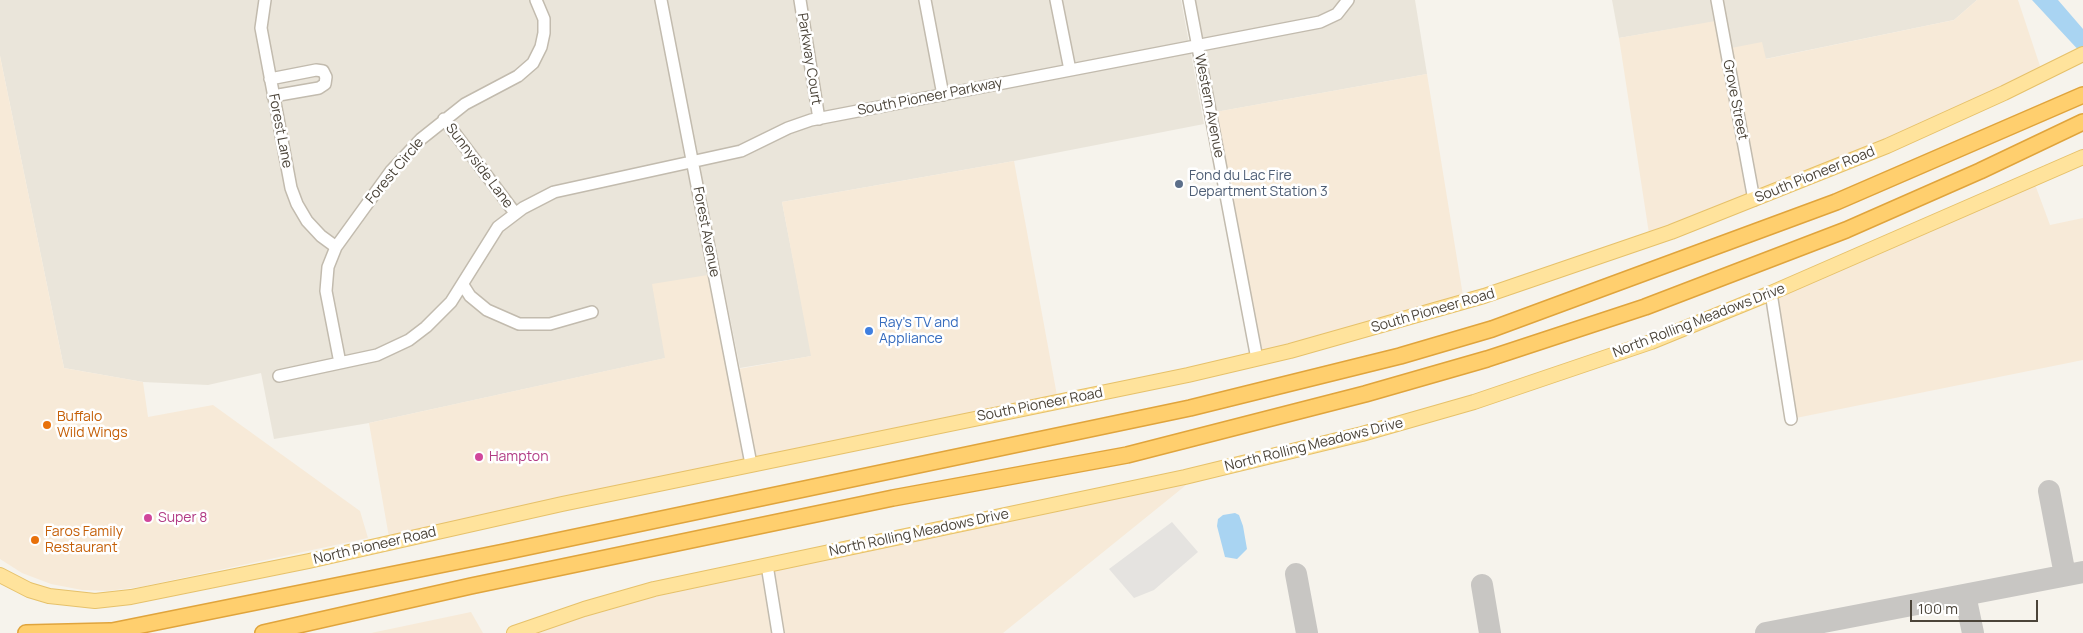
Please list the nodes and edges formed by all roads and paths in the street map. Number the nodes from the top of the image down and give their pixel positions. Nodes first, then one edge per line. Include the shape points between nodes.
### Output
1 (265, 0) edge
2 (536, 0) edge
3 (661, 0) edge
4 (800, 0) edge
5 (925, 0) edge
6 (1056, 0) edge
7 (1189, 0) edge
8 (1348, 0) edge
9 (1717, 0) edge
10 (1198, 45) junction
11 (2078, 56) edge
12 (1070, 70) junction
13 (270, 79) junction
14 (943, 95) junction
15 (2083, 95) edge
16 (273, 96) junction
17 (444, 119) junction
18 (819, 119) junction
19 (2083, 122) edge
20 (2083, 157) edge
21 (692, 161) junction
22 (1754, 200) junction
23 (515, 213) junction
24 (336, 247) junction
25 (463, 285) junction
26 (1771, 293) junction
27 (592, 312) dead end
28 (1257, 359) junction
29 (340, 363) junction
30 (279, 376) dead end
31 (1792, 419) dead end
32 (751, 464) junction
33 (768, 565) junction
34 (0, 575) edge
35 (106, 632) edge
36 (26, 633) edge
37 (263, 633) edge
38 (514, 633) edge
39 (778, 633) edge

1 - 13 street, Forest Lane via 261,28
2 - 17 street, Forest Circle via 542,13 544,33 542,47 533,63 518,76 478,96
3 - 21 street, Forest Avenue
4 - 18 street, Parkway Court
5 - 14 street
6 - 12 street
7 - 10 street, Western Avenue
8 - 10 street, South Pioneer Parkway via 1337,14 1324,21
9 - 22 street, Grove Street
10 - 12 street, South Pioneer Parkway
10 - 28 street, Western Avenue
11 - 22 main road, South Pioneer Road via 1926,128
12 - 14 street, South Pioneer Parkway
13 - 16 street, Forest Lane
13 - 16 street via 316,70 322,71 326,77 325,84 319,88
14 - 18 street, South Pioneer Parkway
15 - 35 highway via 1836,202 1492,329 1390,358 1190,408
16 - 24 street, Forest Lane via 297,204 314,229
17 - 23 street, Sunnyside Lane
17 - 24 street, Forest Circle via 401,160
18 - 21 street, South Pioneer Parkway via 788,128 744,150
19 - 37 highway via 1846,230 1645,307 1374,391 1127,455 893,498
20 - 26 main road, North Rolling Meadows Drive
21 - 23 street, South Pioneer Parkway via 560,190
21 - 32 street, Forest Avenue
22 - 28 main road, South Pioneer Road via 1622,250 1499,291
23 - 25 street, South Pioneer Parkway via 490,238
24 - 29 street, Forest Circle via 328,267 326,291
25 - 27 street via 470,296 487,310 519,324 547,325
25 - 29 street, South Pioneer Parkway via 433,321 409,340 377,354
26 - 31 street
26 - 33 main road, North Rolling Meadows Drive via 1651,342 1560,374 1362,434 1185,477
28 - 32 main road, South Pioneer Road
29 - 30 street, South Pioneer Parkway
32 - 34 main road, North Pioneer Road via 131,598 95,601 57,597 29,590
33 - 38 main road, North Rolling Meadows Drive via 621,597
33 - 39 street
35 - 36 highway

